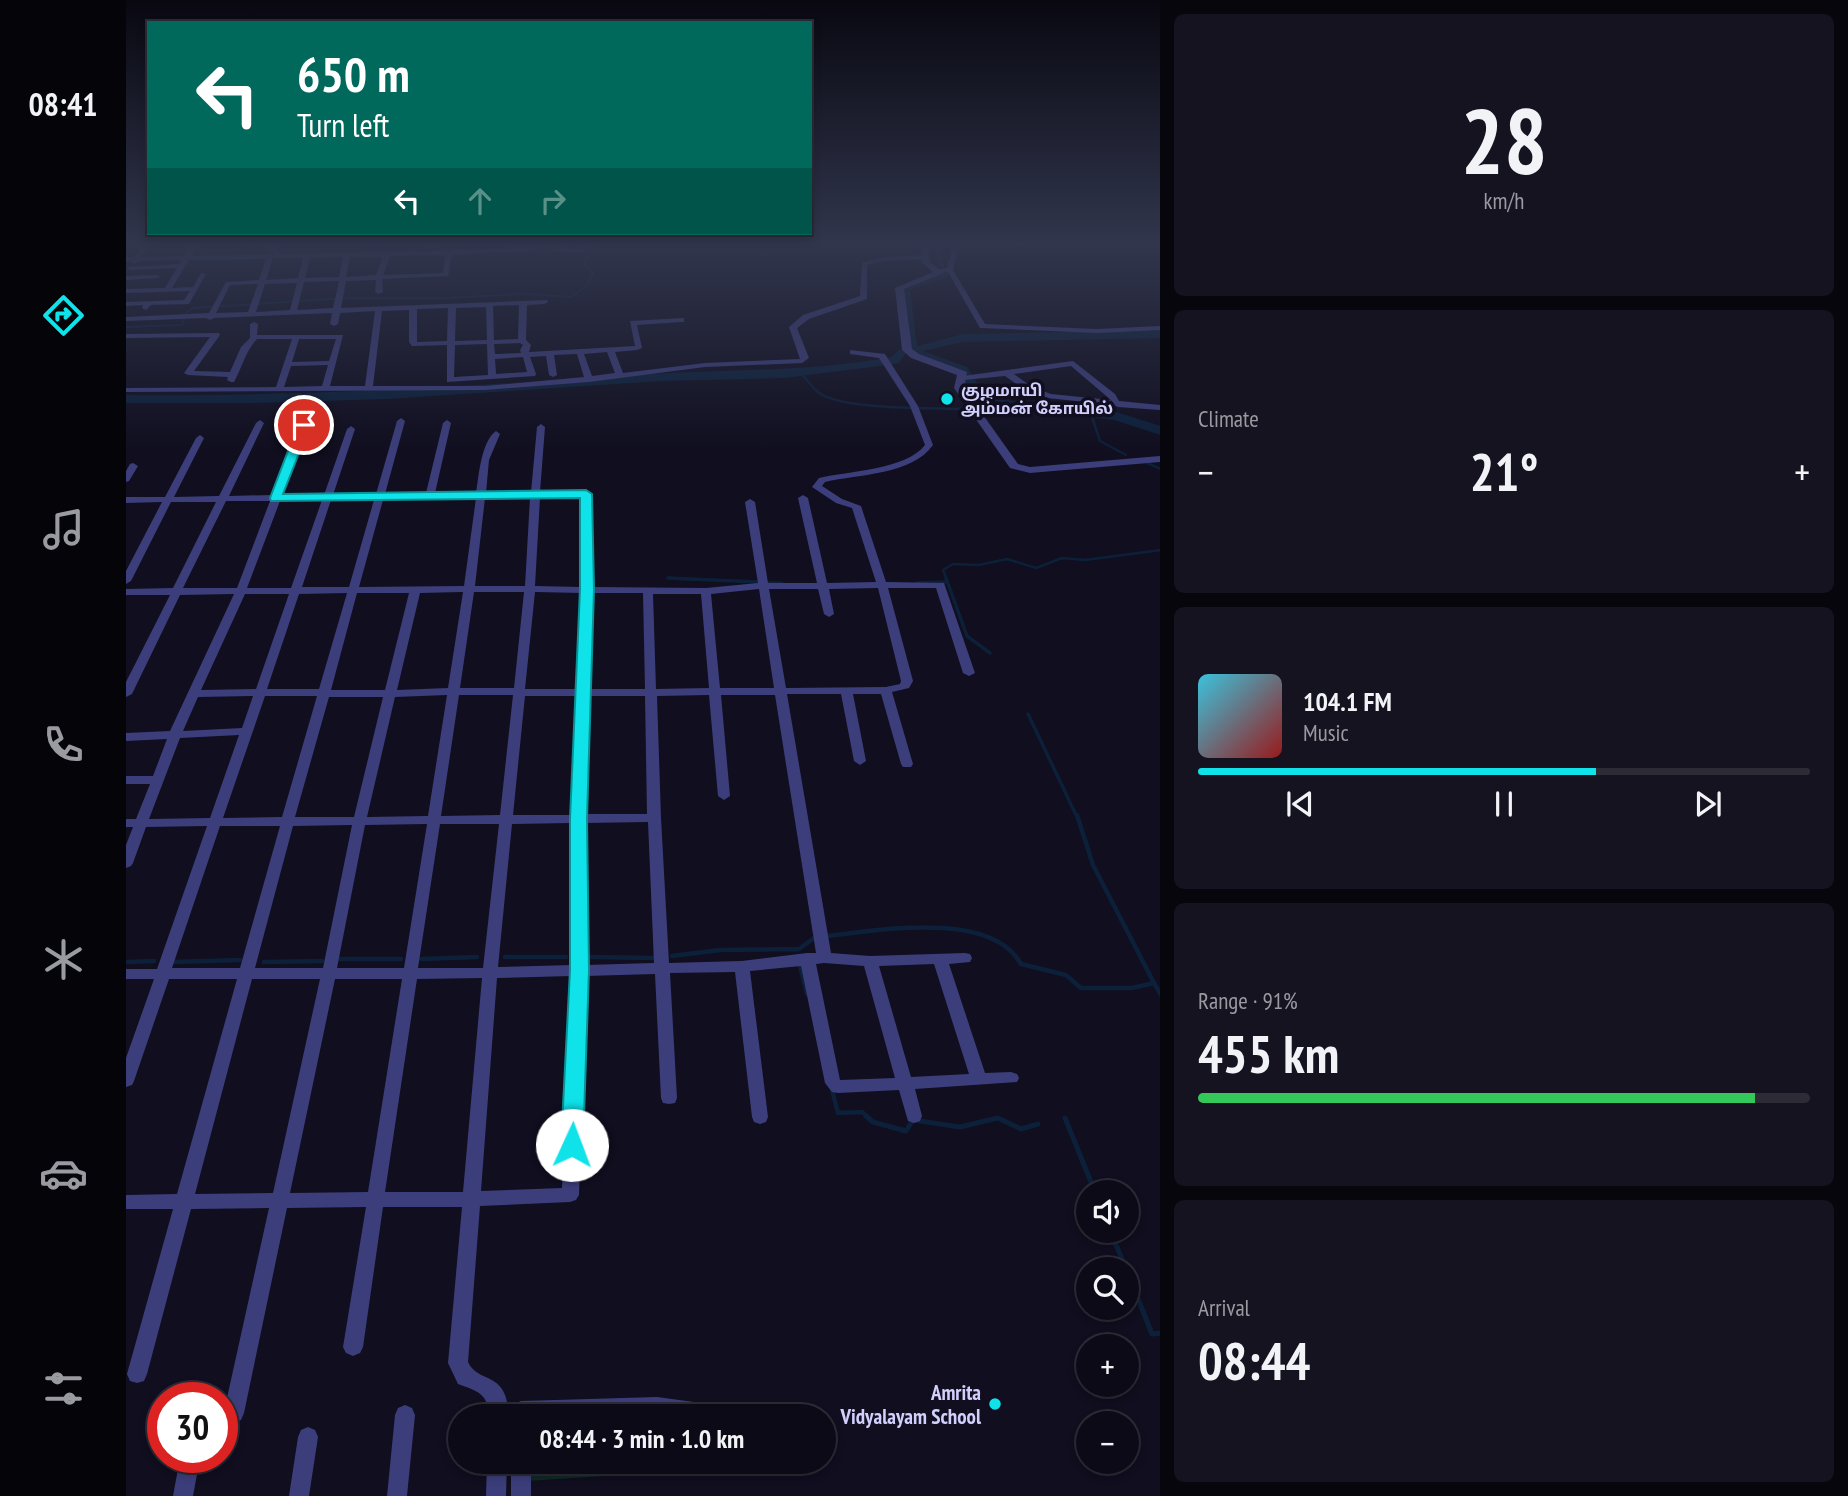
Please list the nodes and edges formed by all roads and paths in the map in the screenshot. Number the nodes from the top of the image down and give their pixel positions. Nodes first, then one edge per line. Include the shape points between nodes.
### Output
1 (335, 311) edge
2 (143, 312) edge
3 (213, 312) edge
4 (252, 312) edge
5 (318, 312) edge
6 (379, 312) edge
7 (413, 312) edge
8 (452, 312) edge
9 (489, 312) edge
10 (523, 312) edge
11 (821, 312) edge
12 (902, 312) edge
13 (974, 312) edge
14 (282, 313) junction
15 (293, 313) joint
16 (251, 315) junction
17 (190, 318) joint
18 (210, 318) junction
19 (126, 319) edge
20 (139, 319) junction
21 (178, 319) joint
22 (681, 320) dead end
23 (665, 321) junction
24 (254, 324) dead end
25 (334, 324) dead end
26 (1160, 328) edge
27 (670, 334) dead end
28 (129, 336) edge
29 (255, 337) junction
30 (274, 337) junction
31 (490, 341) junction
32 (523, 341) junction
33 (294, 342) junction
34 (451, 343) junction
35 (126, 347) edge
36 (610, 350) junction
37 (580, 352) junction
38 (853, 352) dead end
39 (550, 354) junction
40 (526, 355) junction
41 (492, 357) junction
42 (333, 363) junction
43 (288, 364) junction
44 (1007, 373) junction
45 (234, 375) junction
46 (553, 375) dead end
47 (620, 376) junction
48 (492, 377) junction
49 (963, 378) junction
50 (589, 380) junction
51 (369, 388) junction
52 (279, 389) junction
53 (325, 389) junction
54 (126, 390) edge
55 (227, 390) junction
56 (1118, 405) junction
57 (1160, 408) edge
58 (401, 421) dead end
59 (260, 423) dead end
60 (447, 423) dead end
61 (304, 425) dead end
62 (541, 427) dead end
63 (351, 429) dead end
64 (496, 434) dead end
65 (200, 438) dead end
66 (1160, 459) edge
67 (133, 466) dead end
68 (126, 479) edge
69 (482, 495) junction
70 (535, 495) junction
71 (430, 496) junction
72 (326, 497) junction
73 (378, 497) junction
74 (276, 498) junction
75 (803, 498) dead end
76 (126, 500) edge
77 (167, 500) junction
78 (221, 500) junction
79 (750, 502) dead end
80 (126, 581) edge
81 (882, 585) junction
82 (763, 586) junction
83 (822, 586) junction
84 (530, 589) junction
85 (587, 589) junction
86 (297, 590) junction
87 (354, 590) junction
88 (415, 590) junction
89 (469, 590) junction
90 (241, 591) junction
91 (706, 591) junction
92 (126, 592) edge
93 (648, 592) junction
94 (176, 593) junction
95 (829, 614) dead end
96 (969, 673) dead end
97 (783, 690) junction
98 (846, 690) junction
99 (886, 690) junction
100 (454, 691) junction
101 (519, 691) junction
102 (715, 691) junction
103 (260, 692) junction
104 (652, 692) junction
105 (325, 693) junction
106 (584, 693) junction
107 (126, 694) edge
108 (195, 694) junction
109 (390, 694) junction
110 (246, 731) junction
111 (175, 734) junction
112 (126, 737) edge
113 (860, 761) dead end
114 (907, 764) dead end
115 (126, 780) edge
116 (159, 780) junction
117 (724, 796) dead end
118 (360, 818) junction
119 (435, 818) junction
120 (508, 818) junction
121 (654, 818) junction
122 (288, 819) junction
123 (578, 819) junction
124 (126, 822) edge
125 (143, 822) junction
126 (216, 822) junction
127 (126, 863) edge
128 (807, 958) junction
129 (824, 958) junction
130 (965, 958) dead end
131 (940, 959) junction
132 (870, 961) junction
133 (742, 966) junction
134 (663, 967) junction
135 (579, 970) junction
136 (162, 973) junction
137 (246, 973) junction
138 (330, 973) junction
139 (411, 973) junction
140 (490, 973) junction
141 (126, 974) edge
142 (1011, 1078) dead end
143 (979, 1079) junction
144 (126, 1081) edge
145 (905, 1084) junction
146 (669, 1098) dead end
147 (914, 1116) dead end
148 (760, 1117) dead end
149 (278, 1199) junction
150 (473, 1199) junction
151 (185, 1200) junction
152 (375, 1200) junction
153 (126, 1202) edge
154 (353, 1346) dead end
155 (137, 1374) dead end
156 (238, 1394) edge
157 (499, 1404) edge
158 (405, 1415) dead end
159 (308, 1437) dead end
160 (187, 1473) edge
161 (497, 1474) edge
162 (521, 1474) edge
163 (183, 1496) edge
164 (299, 1496) edge
165 (397, 1496) edge
166 (496, 1496) edge
167 (521, 1496) edge

1 - 25 street
2 - 20 street
3 - 18 street
4 - 16 street
5 - 15 street
6 - 51 street
7 - 34 street via 413,342
8 - 34 street
9 - 31 street
10 - 32 street
11 - 47 street via 793,327 805,358 802,361 705,365
12 - 49 street via 907,349 958,371
13 - 26 street via 983,326 1097,331
14 - 15 street
14 - 16 street
14 - 30 street
16 - 18 street
17 - 18 street
17 - 21 street
19 - 20 street
20 - 21 street
22 - 23 street
23 - 27 street
23 - 36 street via 633,323 639,347
24 - 29 street via 251,336
28 - 35 street
28 - 45 street via 216,335 188,373
29 - 30 street
29 - 45 street via 245,347
30 - 33 street
31 - 32 street
31 - 34 street
31 - 41 street
32 - 40 street
33 - 42 street via 340,337
33 - 43 street
34 - 48 street via 450,380
36 - 37 street
36 - 47 street
37 - 39 street
37 - 50 street
38 - 81 street via 882,356 914,406 929,448 887,467 822,480 817,487 856,506
39 - 40 street
39 - 46 street
40 - 41 street
40 - 48 street via 532,374
41 - 48 street
42 - 43 street
42 - 53 street
43 - 52 street
44 - 49 street
44 - 56 street via 1036,392
44 - 56 street via 1073,363
45 - 55 street
47 - 50 street
49 - 66 street via 959,388 1017,468
50 - 51 street via 485,388
51 - 53 street
52 - 53 street
52 - 55 street
54 - 55 street
56 - 57 street
58 - 73 street
59 - 78 street
60 - 71 street
61 - 74 street
62 - 70 street
63 - 72 street
64 - 69 street via 485,460
65 - 77 street
67 - 68 street
69 - 70 street
69 - 71 street
69 - 89 street
70 - 84 street
70 - 85 street via 586,494
71 - 73 street
72 - 73 street
72 - 74 street
72 - 86 street
73 - 87 street
74 - 78 street
74 - 90 street
75 - 83 street
76 - 77 street
77 - 78 street
77 - 80 street
78 - 94 street
79 - 82 street
81 - 83 street
81 - 96 street via 940,585
81 - 99 street via 906,681 905,686
82 - 83 street
82 - 91 street
82 - 97 street
83 - 95 street
84 - 85 street
84 - 89 street
84 - 101 street
85 - 93 street
85 - 106 street
86 - 87 street
86 - 90 street
86 - 103 street
87 - 88 street
87 - 105 street
88 - 89 street
88 - 109 street
89 - 100 street
90 - 94 street
90 - 108 street
91 - 93 street
91 - 102 street
92 - 94 street
93 - 104 street
94 - 107 street
97 - 98 street
97 - 102 street
97 - 129 street
98 - 99 street
98 - 113 street
99 - 114 street
100 - 101 street
100 - 109 street
100 - 119 street
101 - 106 street
101 - 120 street
102 - 104 street
102 - 117 street
103 - 105 street
103 - 108 street
103 - 110 street
104 - 106 street
104 - 121 street
105 - 109 street
105 - 122 street
106 - 123 street
108 - 111 street
109 - 118 street
110 - 111 street
110 - 126 street
111 - 112 street
111 - 116 street
115 - 116 street
116 - 125 street
118 - 119 street
118 - 122 street
118 - 138 street
119 - 120 street
119 - 139 street
120 - 123 street
120 - 140 street
121 - 123 street
121 - 134 street
122 - 126 street
122 - 137 street
123 - 135 street
124 - 125 street
125 - 126 street
125 - 127 street
126 - 136 street
128 - 129 street
128 - 133 street
128 - 145 street via 833,1083 847,1088
129 - 132 street
130 - 131 street
131 - 132 street
131 - 143 street
132 - 145 street
133 - 134 street
133 - 148 street
134 - 135 street
134 - 146 street
135 - 140 street
135 - 150 street via 570,1195
136 - 137 street
136 - 141 street
136 - 144 street
137 - 138 street
137 - 151 street
138 - 139 street
138 - 149 street
139 - 140 street
139 - 152 street
140 - 150 street
142 - 143 street
143 - 145 street
145 - 147 street
149 - 151 street
149 - 152 street
149 - 156 street
150 - 152 street
150 - 157 street via 458,1363 465,1377 487,1384
151 - 153 street
151 - 155 street
152 - 154 street
158 - 165 street
159 - 164 street
160 - 163 street
161 - 166 street
162 - 167 street

